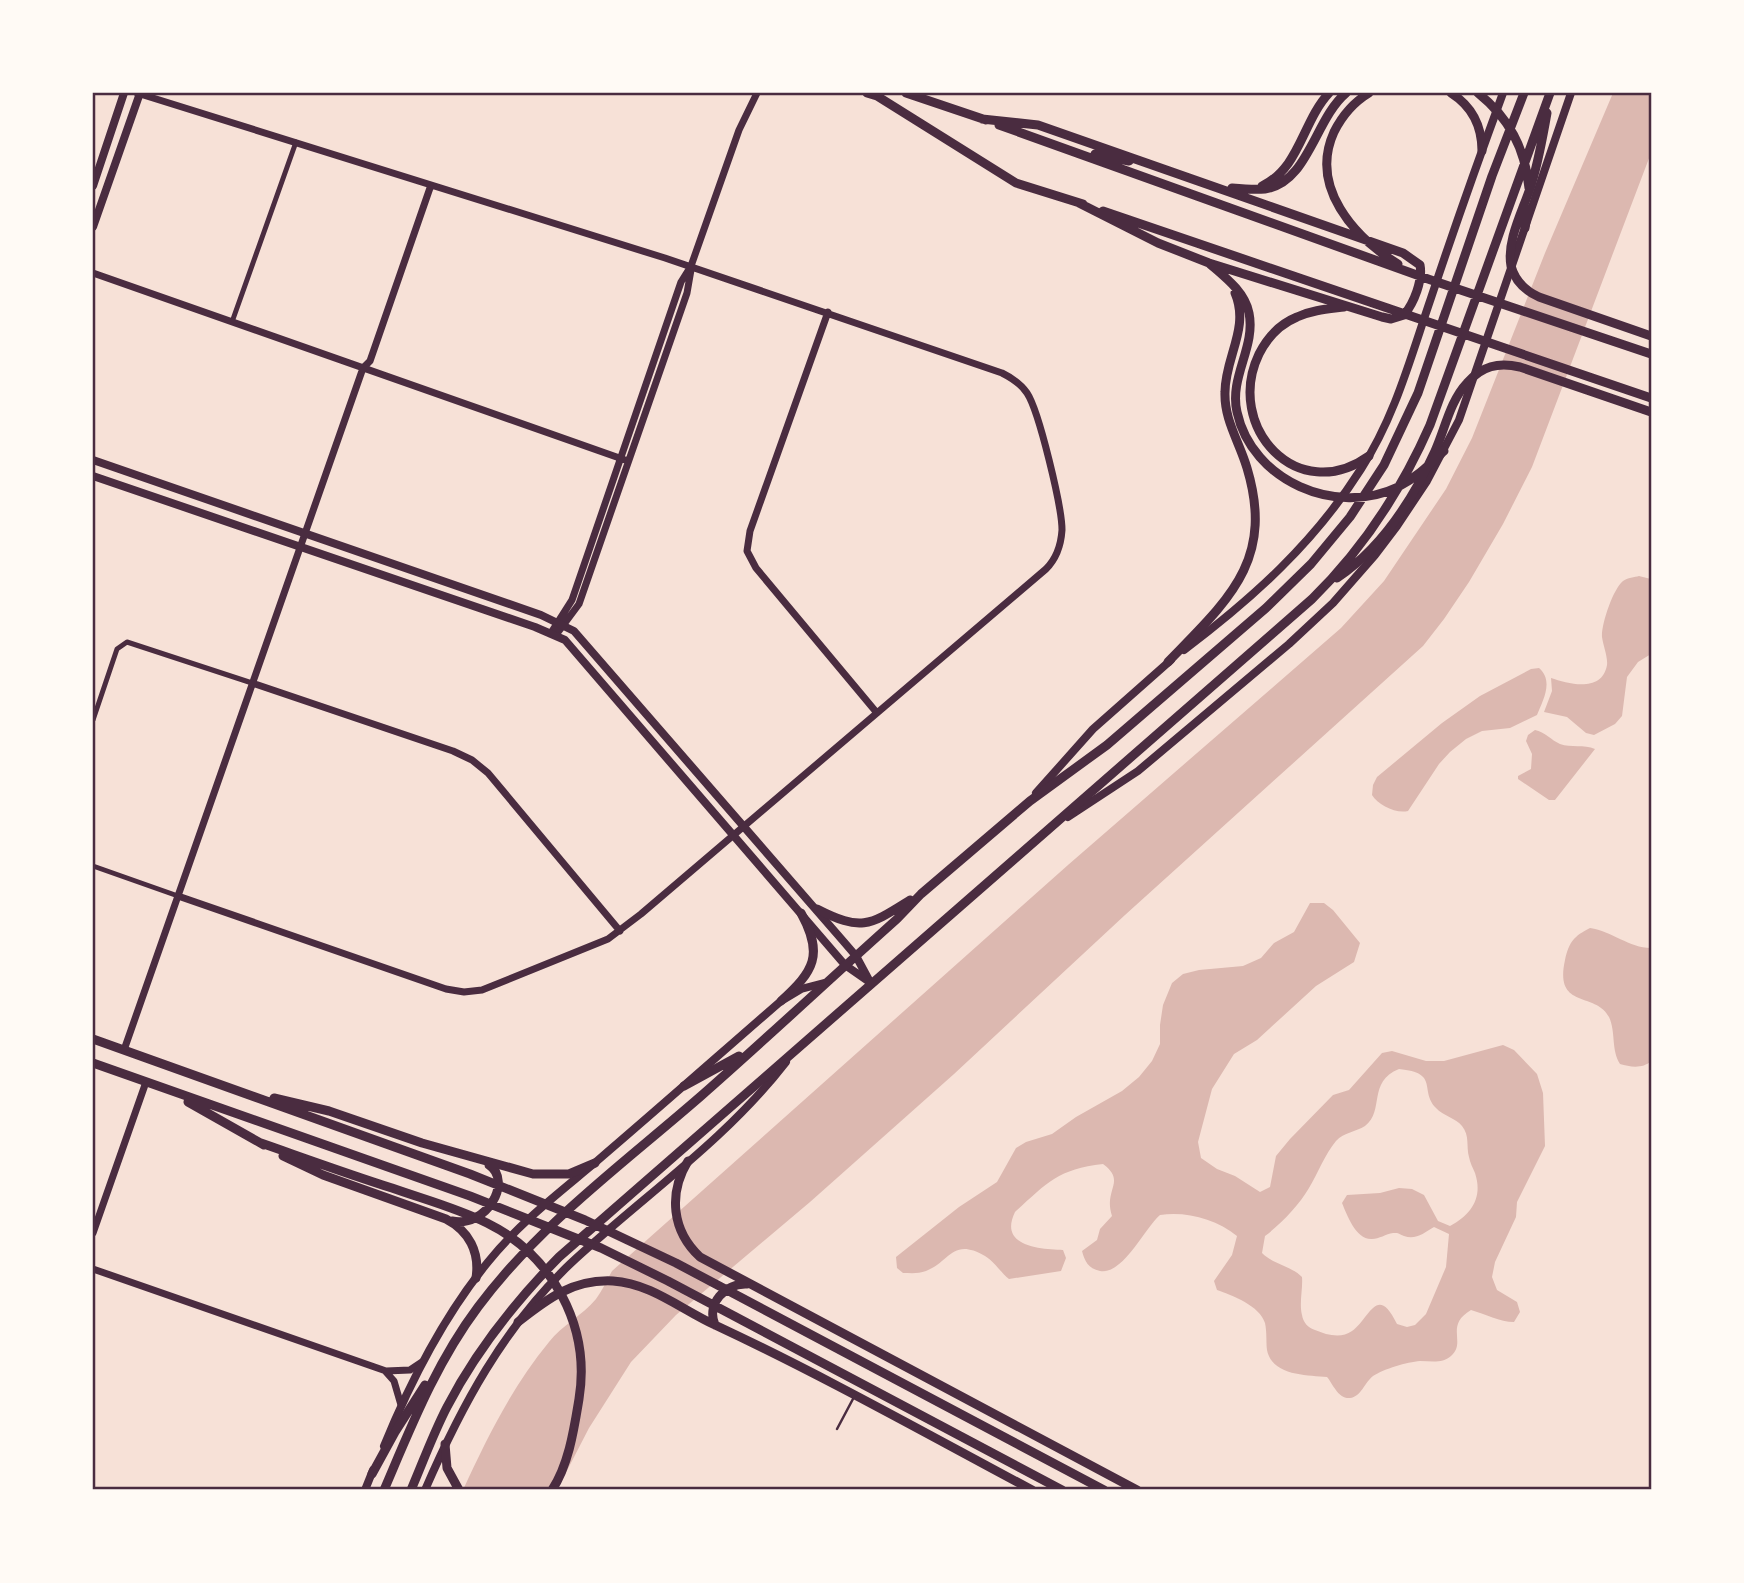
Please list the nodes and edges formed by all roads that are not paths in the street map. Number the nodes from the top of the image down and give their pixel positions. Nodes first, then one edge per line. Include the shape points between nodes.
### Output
1 (124, 93) edge
2 (139, 93) edge
3 (757, 93) edge
4 (867, 93) edge
5 (906, 93) edge
6 (1329, 93) edge
7 (1346, 93) edge
8 (1369, 93) edge
9 (1451, 93) edge
10 (1478, 93) edge
11 (1503, 93) edge
12 (1522, 93) edge
13 (1551, 93) edge
14 (1571, 93) edge
15 (982, 119) junction
16 (296, 142) junction
17 (1069, 150) junction
18 (1482, 151) junction
19 (1155, 165) junction
20 (431, 185) junction
21 (93, 186) edge
22 (1217, 187) junction
23 (1250, 190) junction
24 (1079, 203) junction
25 (93, 227) edge
26 (1525, 228) junction
27 (1209, 262) junction
28 (691, 267) junction
29 (93, 274) edge
30 (1428, 279) junction
31 (1230, 282) junction
32 (828, 312) junction
33 (1412, 315) junction
34 (232, 322) junction
35 (1651, 335) edge
36 (1651, 354) edge
37 (363, 368) junction
38 (1651, 398) edge
39 (1651, 412) edge
40 (1444, 451) junction
41 (1369, 456) junction
42 (624, 459) junction
43 (93, 460) edge
44 (93, 476) edge
45 (304, 533) junction
46 (299, 548) junction
47 (1326, 585) junction
48 (562, 623) junction
49 (554, 634) junction
50 (1168, 662) junction
51 (252, 682) junction
52 (877, 713) junction
53 (93, 720) edge
54 (1030, 801) junction
55 (744, 826) junction
56 (1051, 827) junction
57 (734, 835) junction
58 (93, 866) edge
59 (921, 894) junction
60 (178, 896) junction
61 (817, 909) junction
62 (801, 913) junction
63 (620, 931) junction
64 (856, 956) junction
65 (845, 965) junction
66 (870, 982) junction
67 (824, 983) junction
68 (782, 1002) junction
69 (93, 1039) edge
70 (805, 1040) junction
71 (753, 1049) junction
72 (124, 1050) junction
73 (93, 1063) edge
74 (146, 1082) junction
75 (684, 1086) junction
76 (237, 1090) junction
77 (170, 1091) junction
78 (261, 1143) junction
79 (478, 1160) junction
80 (688, 1161) junction
81 (594, 1163) junction
82 (446, 1219) junction
83 (93, 1233) edge
84 (93, 1269) edge
85 (476, 1278) junction
86 (752, 1286) junction
87 (518, 1322) junction
88 (716, 1325) junction
89 (452, 1346) junction
90 (422, 1362) junction
91 (386, 1371) junction
92 (855, 1396) junction
93 (401, 1405) junction
94 (838, 1429) dead end
95 (445, 1444) junction
96 (372, 1474) junction
97 (365, 1490) edge
98 (384, 1490) edge
99 (411, 1490) edge
100 (425, 1490) edge
101 (459, 1490) edge
102 (552, 1490) edge
103 (1031, 1490) edge
104 (1062, 1490) edge
105 (1104, 1490) edge
106 (1137, 1490) edge

1 - 21 main road
2 - 16 street
2 - 25 main road
3 - 28 street via 738,130
4 - 24 main road via 1016,183
5 - 15 main road
6 - 23 main road via 1312,115 1287,166 1269,183
7 - 23 main road via 1328,113 1298,169 1283,182
8 - 30 main road via 1337,127 1327,153 1328,181 1339,208 1357,232 1388,257
9 - 18 main road via 1476,118
10 - 26 main road via 1509,126 1523,156 1529,189
11 - 18 main road
12 - 54 main road via 1418,393 1370,489 1311,564 1266,608 1107,745
13 - 35 main road via 1532,183 1512,247 1511,263 1518,281 1532,293
13 - 47 main road via 1419,451 1379,519
14 - 26 main road
15 - 17 main road
15 - 19 main road via 1038,125
16 - 20 street
16 - 34 street
17 - 19 main road
17 - 30 main road
18 - 41 main road via 1405,377
19 - 22 main road
20 - 28 street
20 - 37 street via 370,361
22 - 23 main road
22 - 27 main road via 1410,256 1420,265 1420,277 1409,310 1391,318
24 - 27 main road via 1144,237
24 - 33 main road
26 - 40 main road via 1467,398
27 - 31 main road
28 - 32 street
28 - 42 street via 681,282
29 - 34 street
30 - 36 main road
31 - 40 main road via 1246,303 1250,323 1235,401 1242,427 1265,463 1293,484 1349,498 1396,488 1420,474
31 - 50 main road via 1241,315 1225,381 1226,406 1253,489 1253,536 1244,570 1230,596
32 - 52 street via 750,531 747,551 756,568
32 - 52 street via 993,369 1023,387 1035,411 1062,519 1059,549 1046,569
33 - 38 main road
33 - 41 main road via 1371,307 1326,309 1296,317 1265,343 1254,365 1249,399 1255,423 1279,456 1303,469 1327,473 1350,468
34 - 37 street
37 - 42 street
37 - 45 street
39 - 47 main road via 1520,368 1501,364 1486,368 1457,396 1435,452 1407,503 1366,555
40 - 56 main road via 1397,526 1311,624 1122,783
41 - 50 main road via 1296,554 1241,606
42 - 48 street via 579,604
43 - 45 main road
44 - 46 main road
45 - 46 street
45 - 48 main road
46 - 49 main road
46 - 51 street
47 - 56 main road
48 - 49 street
48 - 55 main road via 579,636
49 - 57 main road via 570,645
50 - 54 main road via 1093,729
51 - 53 street via 127,642 117,649
51 - 60 street
51 - 63 street via 472,760 488,773
52 - 55 street
54 - 59 main road
55 - 57 street
55 - 61 main road
56 - 66 main road
57 - 62 main road
57 - 63 street
58 - 60 street
59 - 61 main road via 864,924
59 - 64 main road
60 - 63 street via 464,992 482,990
60 - 72 street
61 - 64 main road
62 - 65 main road
62 - 68 main road via 813,936 815,956 804,980
64 - 65 main road
64 - 66 main road
65 - 66 main road
65 - 67 main road
66 - 70 main road
67 - 68 main road via 802,989
67 - 71 main road
68 - 75 main road
69 - 72 main road
70 - 80 main road via 738,1118
70 - 99 main road via 541,1275 471,1367 443,1415
71 - 75 main road
71 - 89 main road via 541,1234 492,1289
72 - 76 main road
73 - 74 main road
74 - 77 main road
74 - 83 street
75 - 81 main road
76 - 79 main road via 329,1111
76 - 105 main road via 507,1188 631,1241
77 - 78 main road
77 - 104 main road via 510,1211 612,1253
78 - 82 main road via 315,1172
78 - 102 main road via 488,1224 530,1254 559,1288 576,1327 582,1382 568,1451
79 - 81 main road via 552,1176
79 - 82 main road via 499,1177 489,1207 469,1222
80 - 86 main road via 676,1196 676,1218 683,1237 710,1264
80 - 87 main road via 569,1265
81 - 85 main road via 517,1230
82 - 85 main road via 472,1243
84 - 91 street
85 - 90 main road
86 - 88 main road via 735,1285 718,1298 712,1313
86 - 106 main road
87 - 88 main road via 547,1298 573,1286 603,1281 646,1290
87 - 95 main road via 479,1379
88 - 92 main road
89 - 96 main road
89 - 98 main road
90 - 91 street via 410,1370
90 - 93 main road
91 - 93 street
92 - 94 lane
92 - 103 main road
93 - 96 main road
95 - 100 main road
95 - 101 main road via 447,1468
96 - 97 main road

